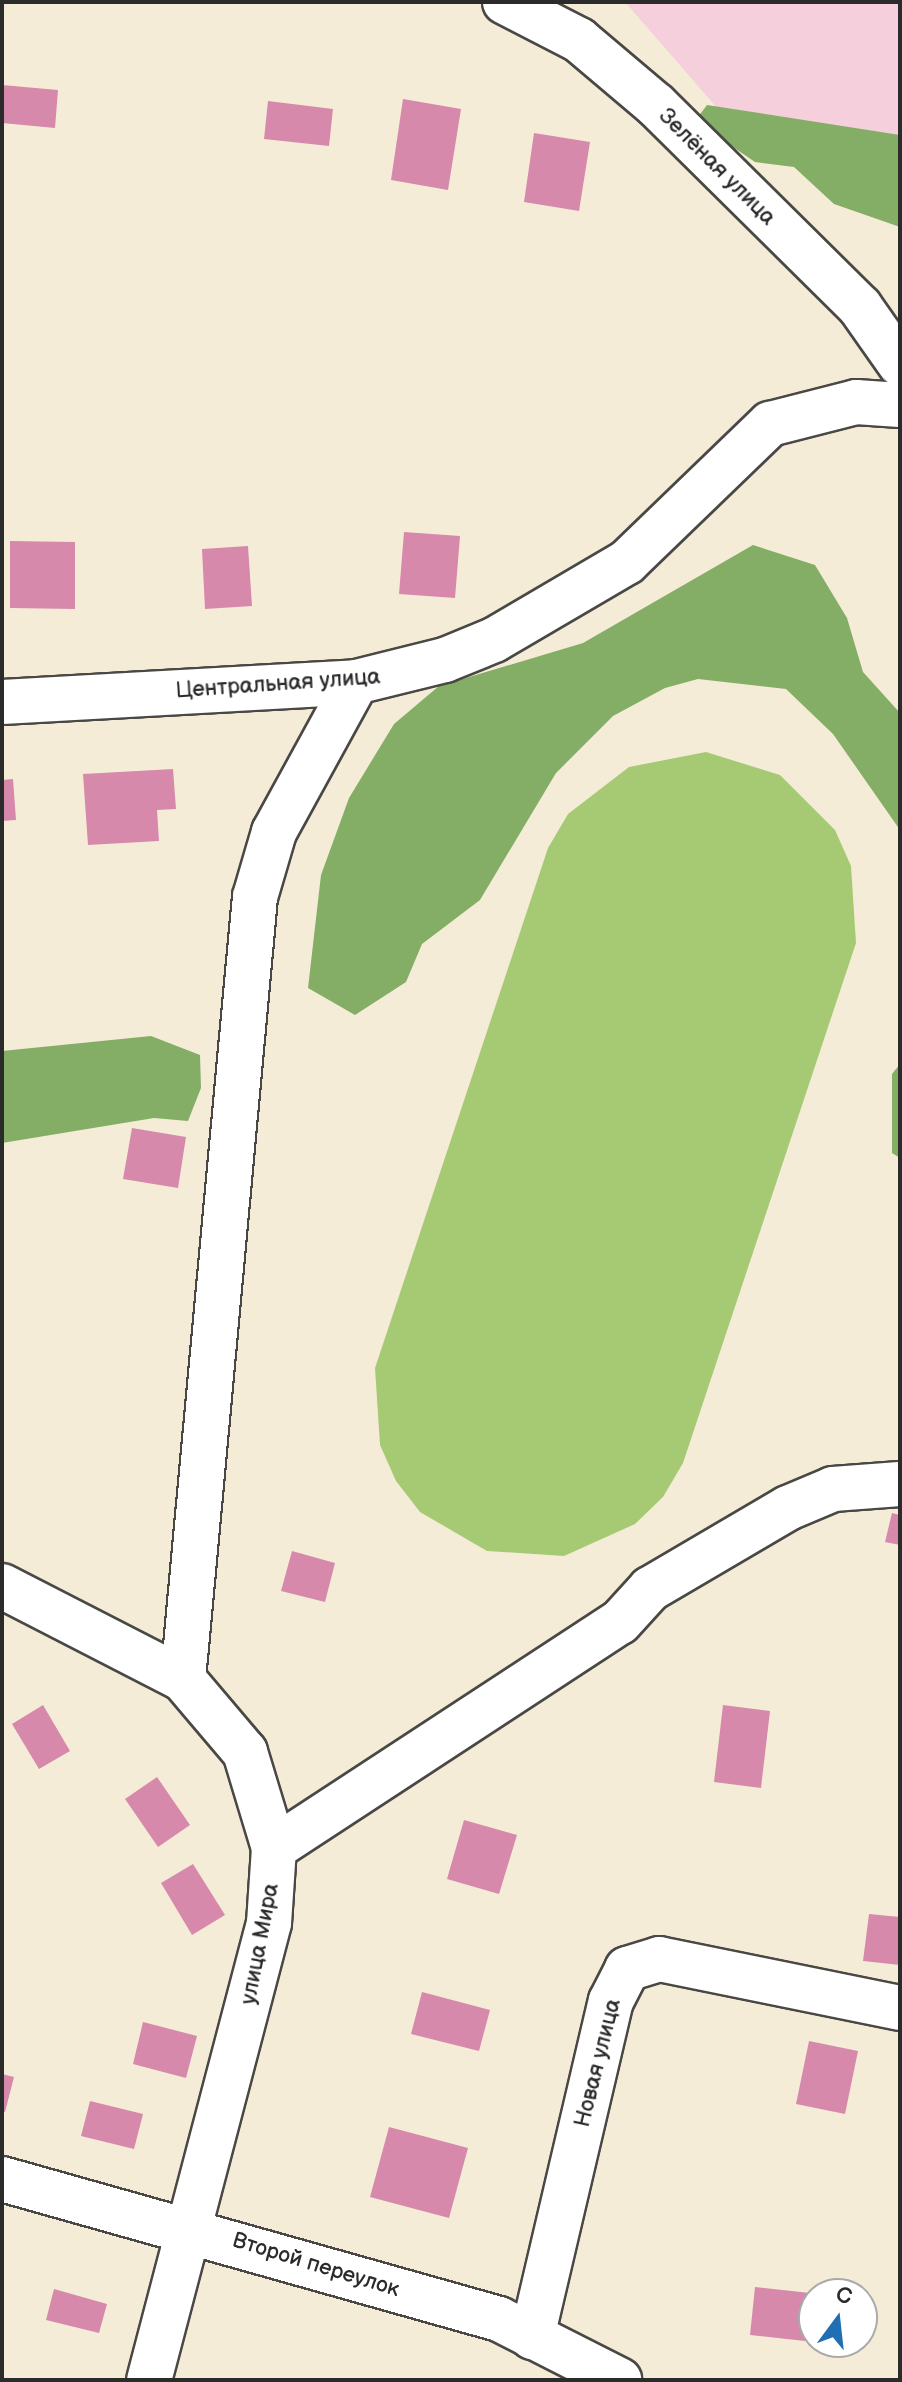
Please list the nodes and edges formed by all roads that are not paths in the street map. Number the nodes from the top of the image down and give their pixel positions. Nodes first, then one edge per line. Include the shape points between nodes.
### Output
1 (505, 2) edge
2 (900, 364) edge
3 (900, 405) edge
4 (356, 682) junction
5 (2, 702) edge
6 (900, 1484) edge
7 (2, 1586) edge
8 (183, 1679) junction
9 (274, 1848) junction
10 (900, 2008) edge
11 (2, 2179) edge
12 (190, 2228) junction
13 (532, 2337) junction
14 (149, 2380) edge
15 (619, 2380) edge

1 - 2 street, Зелёная улица via 579,40 656,105 860,307
3 - 4 street, Центральная улица via 856,402 770,424 627,562 562,604 445,660
4 - 5 street, Центральная улица
4 - 8 street via 274,832 255,897
6 - 9 street via 833,1489 799,1503 650,1589 620,1622
7 - 8 street, улица Мира
8 - 9 street, улица Мира via 245,1752
9 - 12 street, улица Мира via 269,1923
10 - 13 street, Новая улица via 659,1959 627,1969 611,2001
11 - 12 street, Второй переулок
12 - 13 street, Второй переулок via 499,2319
12 - 14 street, улица Мира
13 - 15 street, Второй переулок

